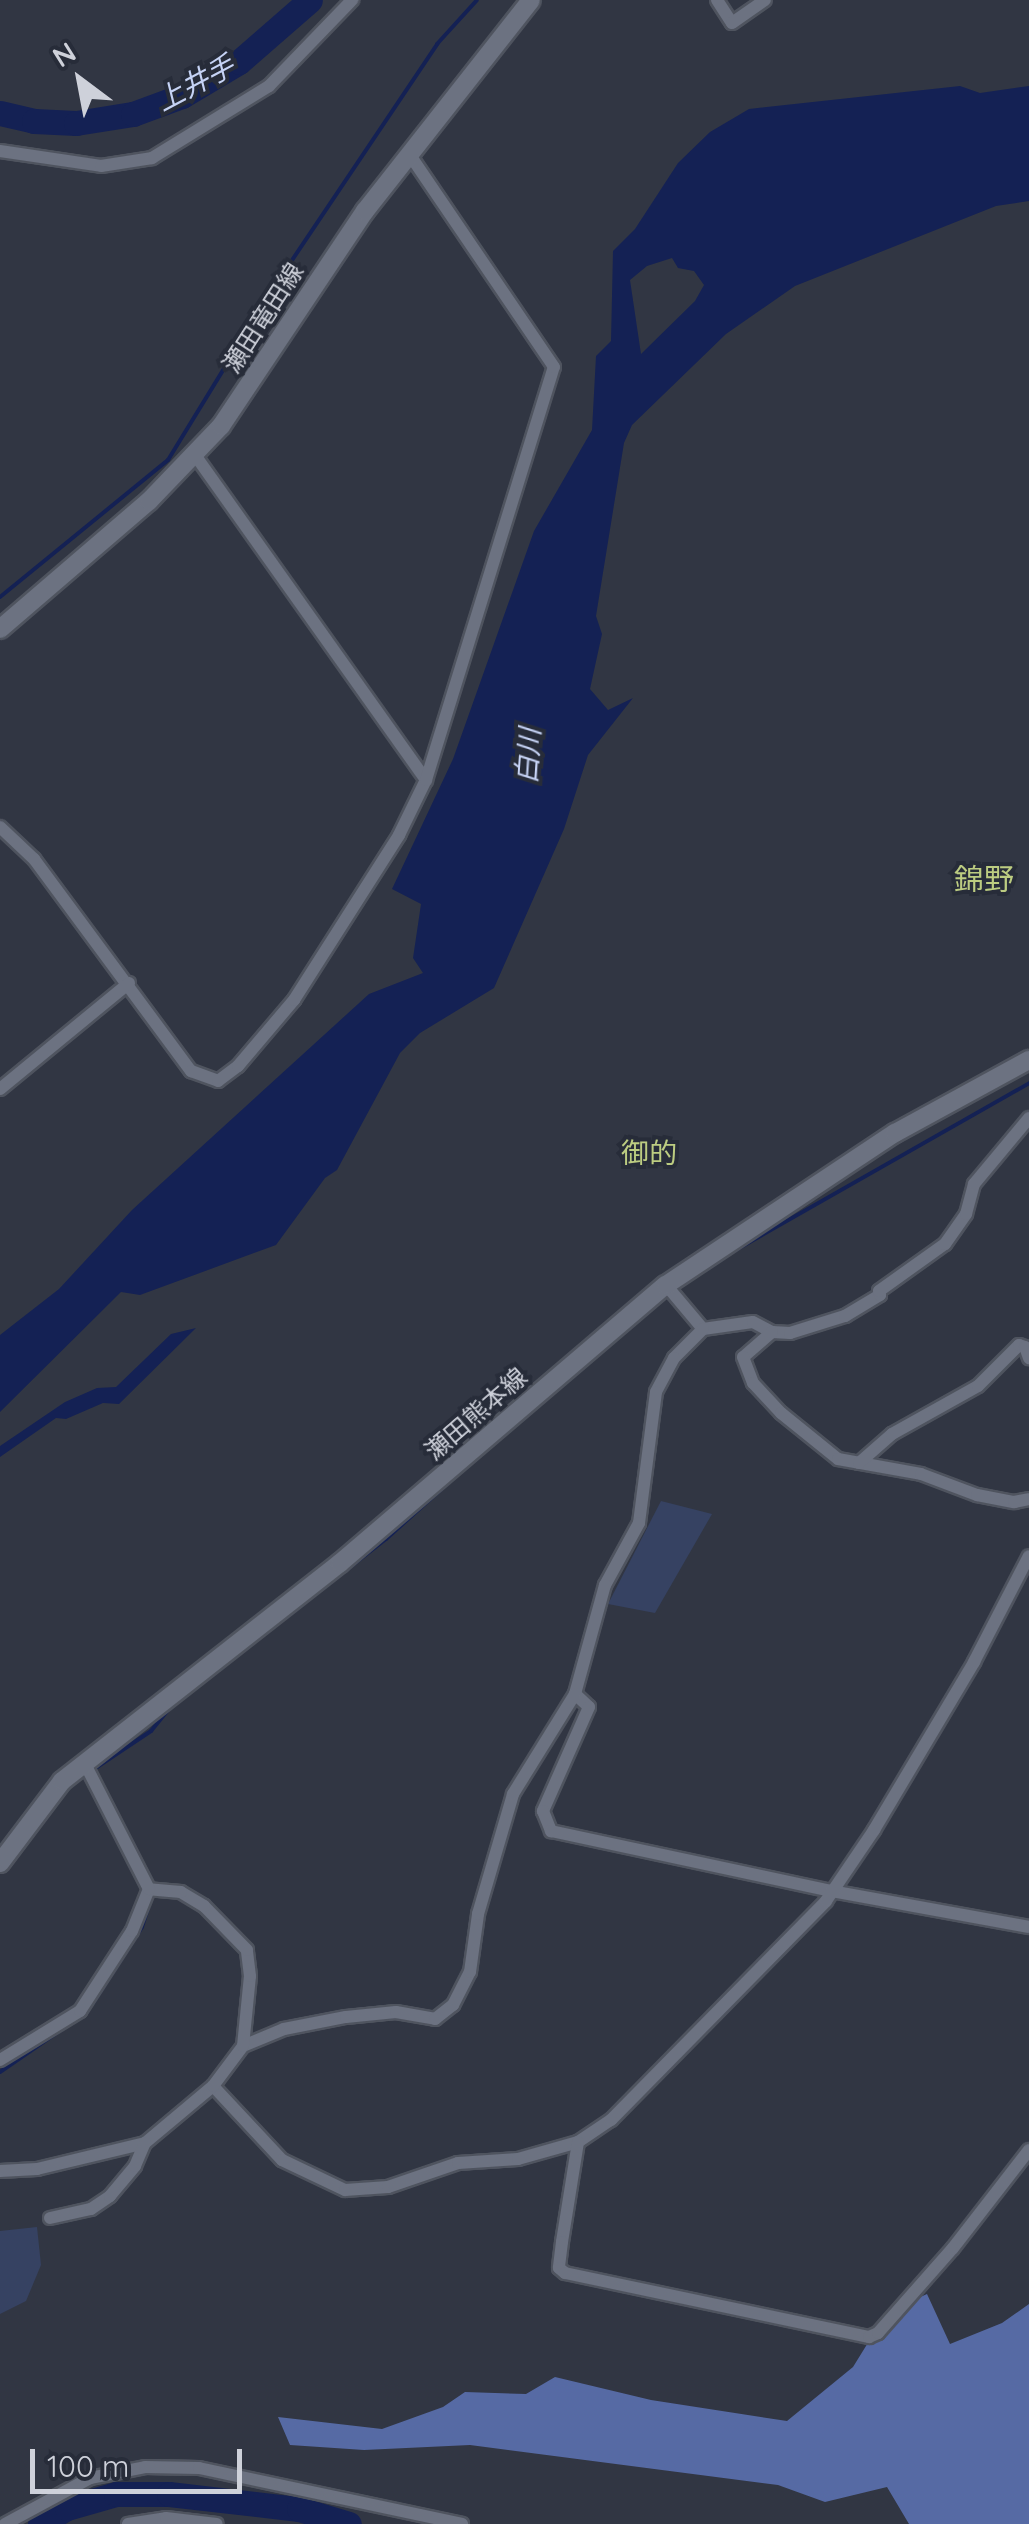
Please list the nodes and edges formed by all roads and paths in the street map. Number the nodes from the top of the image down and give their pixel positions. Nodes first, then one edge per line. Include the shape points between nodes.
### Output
1 (352, 0) edge
2 (532, 0) edge
3 (717, 0) edge
4 (764, 0) edge
5 (0, 152) edge
6 (409, 154) junction
7 (195, 456) junction
8 (0, 629) edge
9 (426, 780) junction
10 (0, 826) edge
11 (129, 983) junction
12 (1029, 1060) edge
13 (0, 1090) edge
14 (1029, 1118) edge
15 (666, 1285) junction
16 (703, 1329) junction
17 (772, 1332) junction
18 (1029, 1358) edge
19 (859, 1463) junction
20 (1029, 1499) edge
21 (1029, 1556) edge
22 (575, 1694) junction
23 (85, 1764) junction
24 (0, 1863) edge
25 (149, 1889) junction
26 (831, 1891) junction
27 (1029, 1927) edge
28 (244, 2046) junction
29 (0, 2060) edge
30 (213, 2086) junction
31 (578, 2142) junction
32 (145, 2143) junction
33 (1029, 2150) edge
34 (0, 2171) edge
35 (50, 2218) dead end
36 (5, 2524) edge
37 (128, 2524) edge
38 (217, 2524) edge
39 (462, 2524) edge

1 - 5 street via 269,86 152,158 101,166
2 - 6 main road, 瀬田竜田線
3 - 4 street via 732,23
6 - 7 main road, 瀬田竜田線
6 - 9 street via 554,367
7 - 8 main road, 瀬田竜田線
7 - 9 street
9 - 11 street via 399,835 294,1000 218,1080 191,1071
10 - 11 street via 34,859
11 - 13 street
12 - 15 main road, 瀬田熊本線 via 895,1133
14 - 17 street via 974,1184 966,1214 945,1244 844,1316
15 - 16 street
15 - 23 main road, 瀬田熊本線 via 340,1563
16 - 17 street via 753,1322
16 - 22 street via 674,1358 656,1392 639,1523 604,1585
17 - 19 street via 744,1357 754,1383 838,1459
18 - 19 street via 1019,1345 978,1386 892,1434
19 - 20 street via 922,1474 977,1496
21 - 26 street via 974,1662
22 - 26 street via 589,1707 543,1811 551,1831
22 - 28 street via 513,1794 478,1914 470,1972 453,2005 435,2019 396,2012 346,2018 284,2029
23 - 24 main road, 瀬田熊本線 via 45,1800
23 - 25 street
25 - 28 street via 181,1892 204,1906 247,1950
25 - 29 street via 132,1931 80,2010
26 - 27 street
26 - 31 street via 710,2022 611,2120
28 - 30 street
30 - 31 street via 282,2160 345,2190 388,2188 458,2163 518,2159
30 - 32 street
31 - 33 street via 559,2268 565,2273 868,2337 952,2248
32 - 34 street via 38,2169
32 - 35 street via 110,2196 91,2210
36 - 39 street via 90,2478 145,2467 199,2468
37 - 38 street via 166,2518

